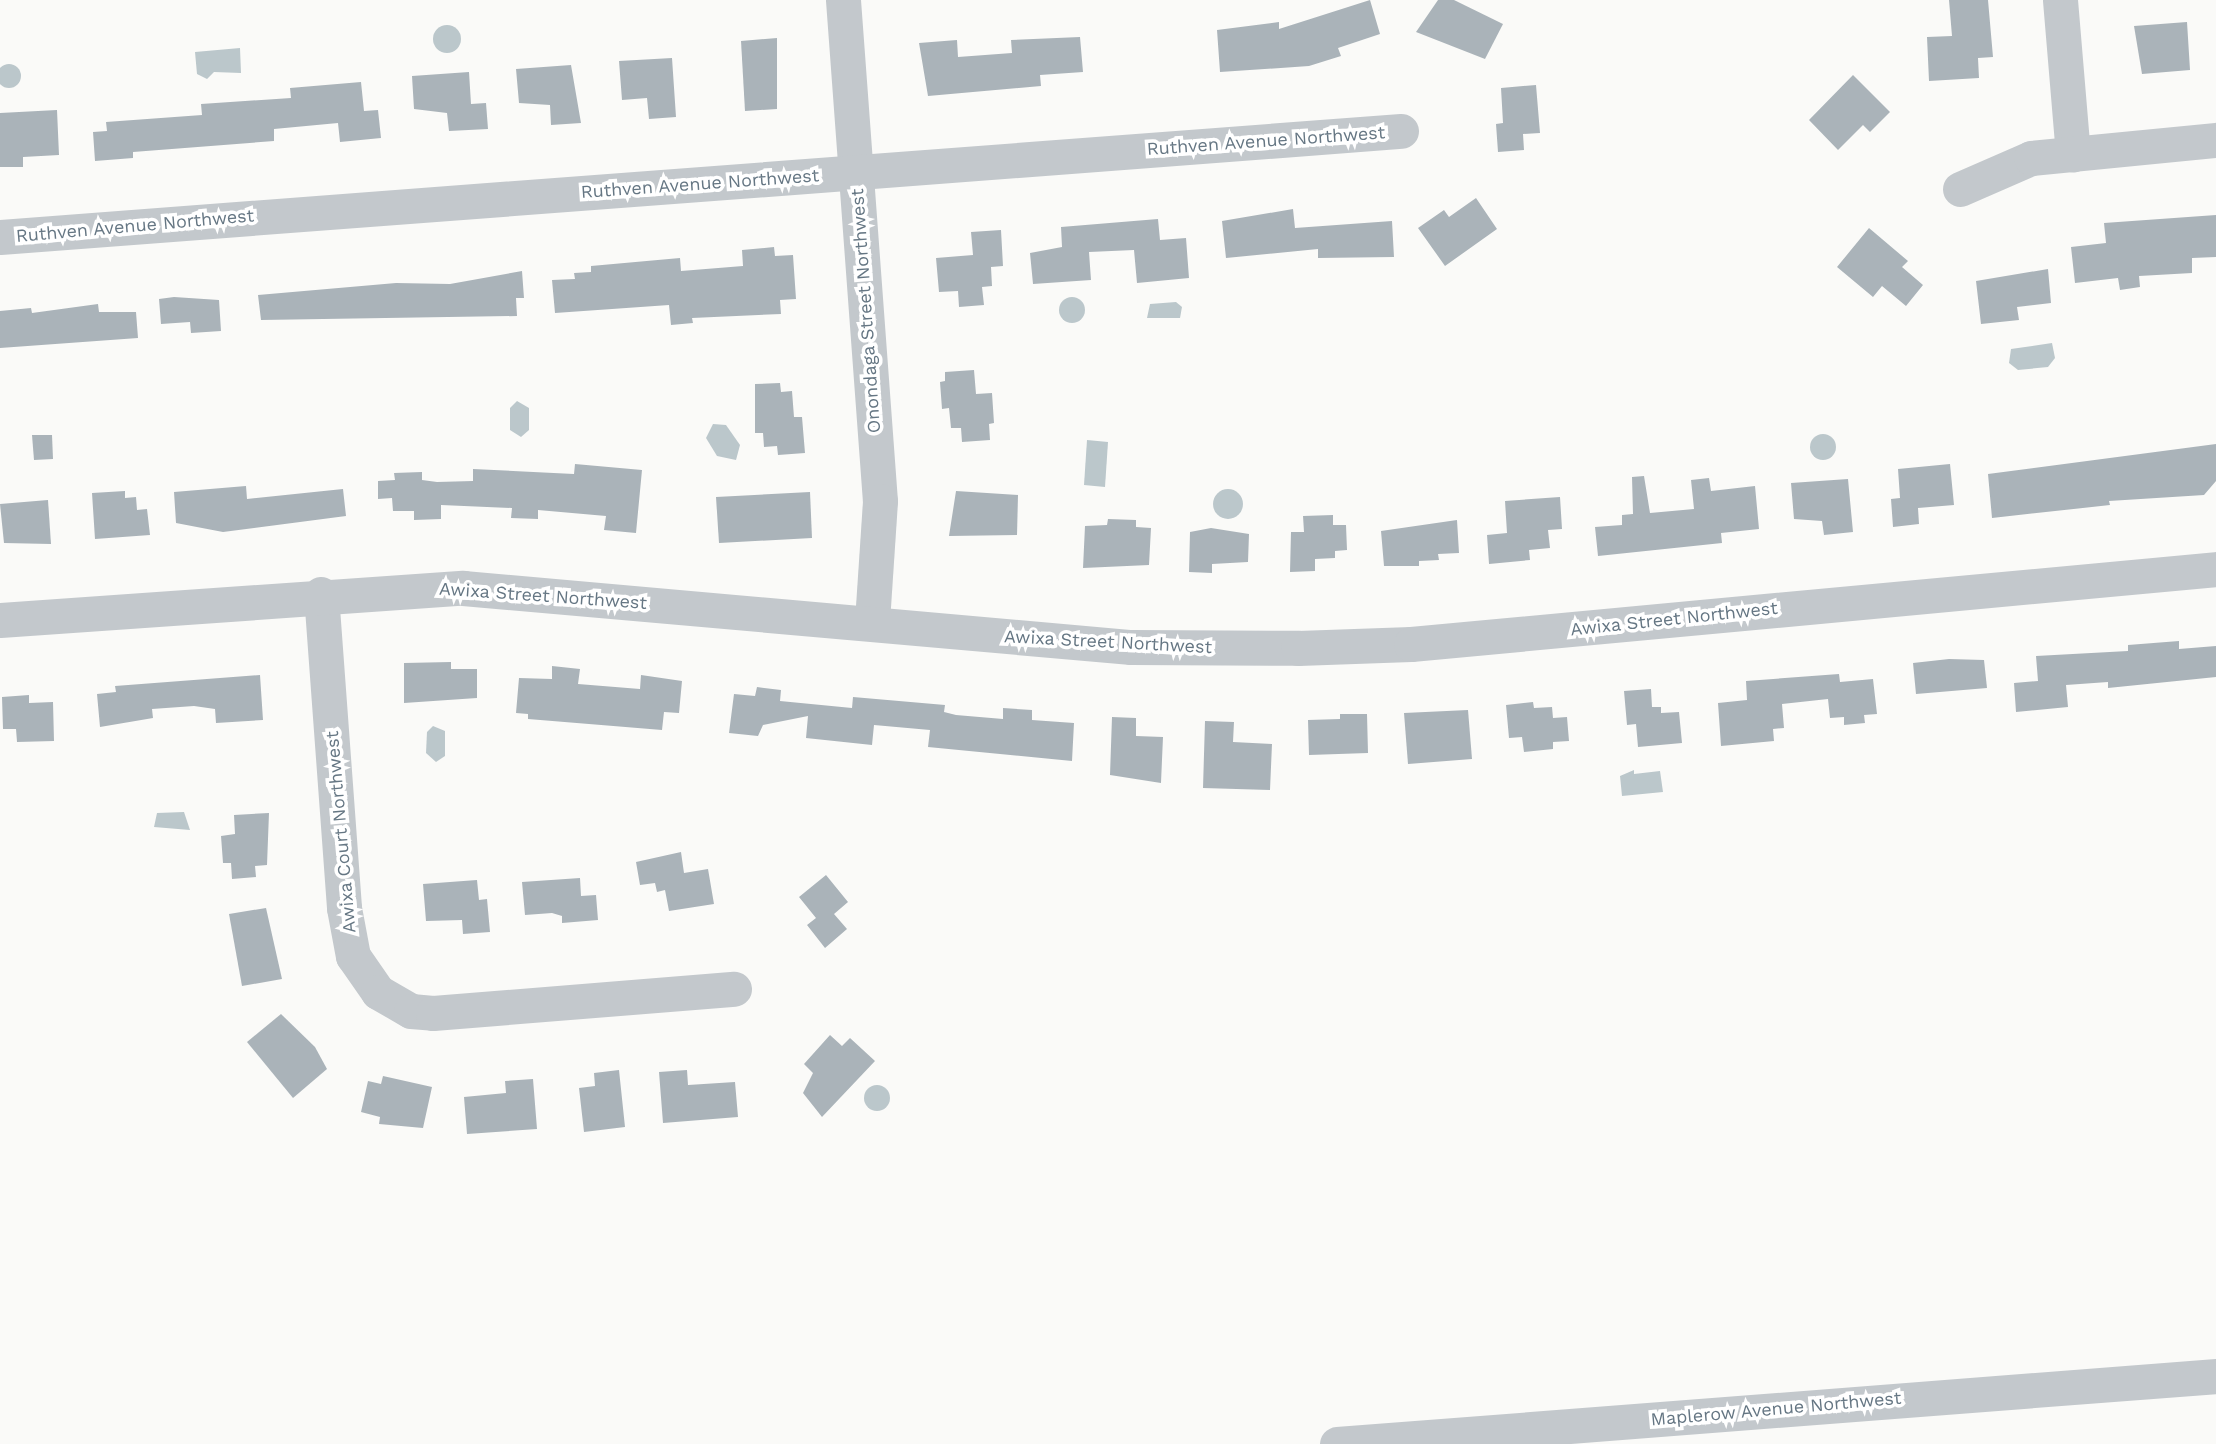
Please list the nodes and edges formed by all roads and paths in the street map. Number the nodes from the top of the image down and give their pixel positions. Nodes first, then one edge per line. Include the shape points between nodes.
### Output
1 (843, 0) edge
2 (2060, 0) edge
3 (1401, 131) dead end
4 (2216, 140) edge
5 (2073, 154) junction
6 (857, 173) junction
7 (1960, 189) dead end
8 (0, 237) edge
9 (2216, 569) edge
10 (321, 594) junction
11 (0, 620) edge
12 (872, 622) junction
13 (734, 989) dead end
14 (2216, 1376) edge
15 (1337, 1444) edge

1 - 6 street, Onondaga Street Northwest
2 - 5 street
3 - 6 street, Ruthven Avenue Northwest
4 - 5 street
5 - 7 street via 2031,159
6 - 8 street, Ruthven Avenue Northwest
6 - 12 street, Onondaga Street Northwest via 880,511
9 - 12 street, Awixa Street Northwest via 1352,647 1131,647
10 - 11 street, Awixa Street Northwest
10 - 12 street, Awixa Street Northwest via 504,589
10 - 13 street, Awixa Court Northwest via 344,908 353,956 378,992 411,1011 433,1013
14 - 15 street, Maplerow Avenue Northwest

